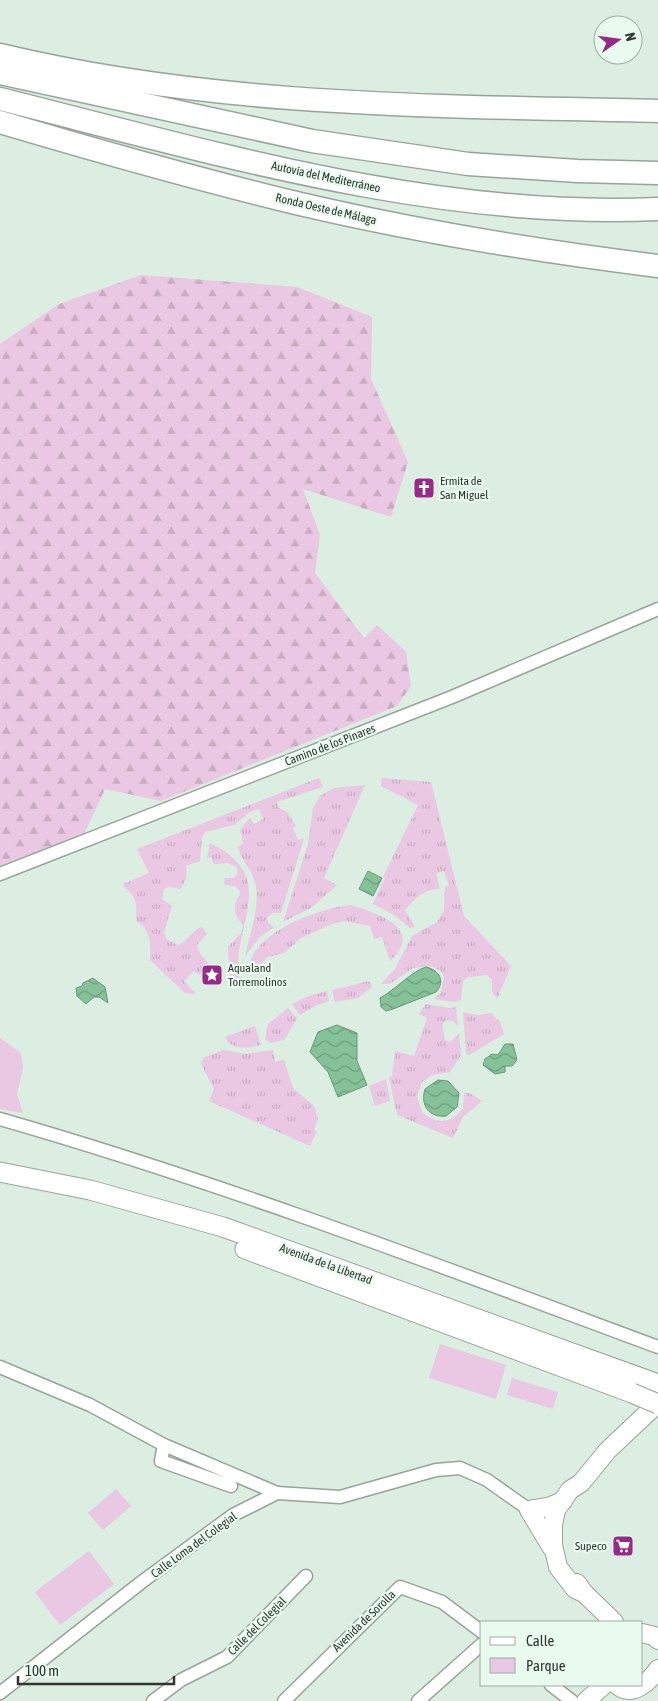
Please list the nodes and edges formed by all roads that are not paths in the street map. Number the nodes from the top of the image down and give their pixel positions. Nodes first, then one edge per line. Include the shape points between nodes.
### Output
1 (0, 55) edge
2 (0, 73) edge
3 (0, 99) edge
4 (658, 111) edge
5 (0, 122) edge
6 (658, 173) edge
7 (658, 210) edge
8 (658, 266) edge
9 (658, 609) edge
10 (0, 874) edge
11 (0, 1118) edge
12 (0, 1172) edge
13 (0, 1184) edge
14 (658, 1346) edge
15 (0, 1367) edge
16 (651, 1381) edge
17 (655, 1406) edge
18 (164, 1446) junction
19 (231, 1486) dead end
20 (277, 1493) junction
21 (566, 1503) junction
22 (529, 1510) junction
23 (552, 1524) junction
24 (555, 1554) junction
25 (570, 1572) junction
26 (306, 1576) dead end
27 (584, 1593) junction
28 (613, 1621) edge
29 (480, 1630) edge
30 (480, 1646) edge
31 (658, 1669) edge
32 (552, 1686) edge
33 (603, 1686) edge
34 (618, 1686) edge
35 (643, 1686) edge
36 (0, 1692) edge
37 (638, 1695) edge
38 (153, 1701) edge
39 (284, 1701) edge
40 (418, 1701) edge
41 (572, 1701) edge
42 (586, 1701) edge

1 - 4 highway via 63,70 178,88 337,103
2 - 6 highway via 312,141 468,164
3 - 7 highway, Autovía del Mediterráneo via 313,176 393,191 552,209
5 - 8 highway, Ronda Oeste de Málaga via 192,176 375,220 570,255
9 - 10 street, Camino de los Pinares via 452,697
11 - 14 street via 318,1221
12 - 16 main road, Avenida de la Libertad via 90,1190 223,1227
13 - 17 main road, Avenida de la Libertad, bridge via 84,1201 219,1239 632,1393
15 - 18 street via 90,1405
17 - 21 main road via 608,1450 581,1483 570,1490
18 - 19 street via 161,1460
18 - 20 street
20 - 22 street via 340,1497 436,1470 460,1468 487,1480
20 - 36 street, Calle Loma del Colegial via 233,1515
21 - 22 main road
21 - 23 main road via 556,1510
21 - 25 main road via 563,1541
22 - 23 street
22 - 24 main road
23 - 24 main road
23 - 25 main road via 559,1531 562,1562
24 - 27 main road via 558,1567 567,1581
25 - 27 main road
26 - 38 street, Calle del Colegial via 228,1657 181,1680
27 - 28 main road
29 - 39 street, Avenida de Sorolla via 442,1602 400,1587
30 - 40 street
31 - 35 main road
32 - 41 street
33 - 42 main road
34 - 37 main road

